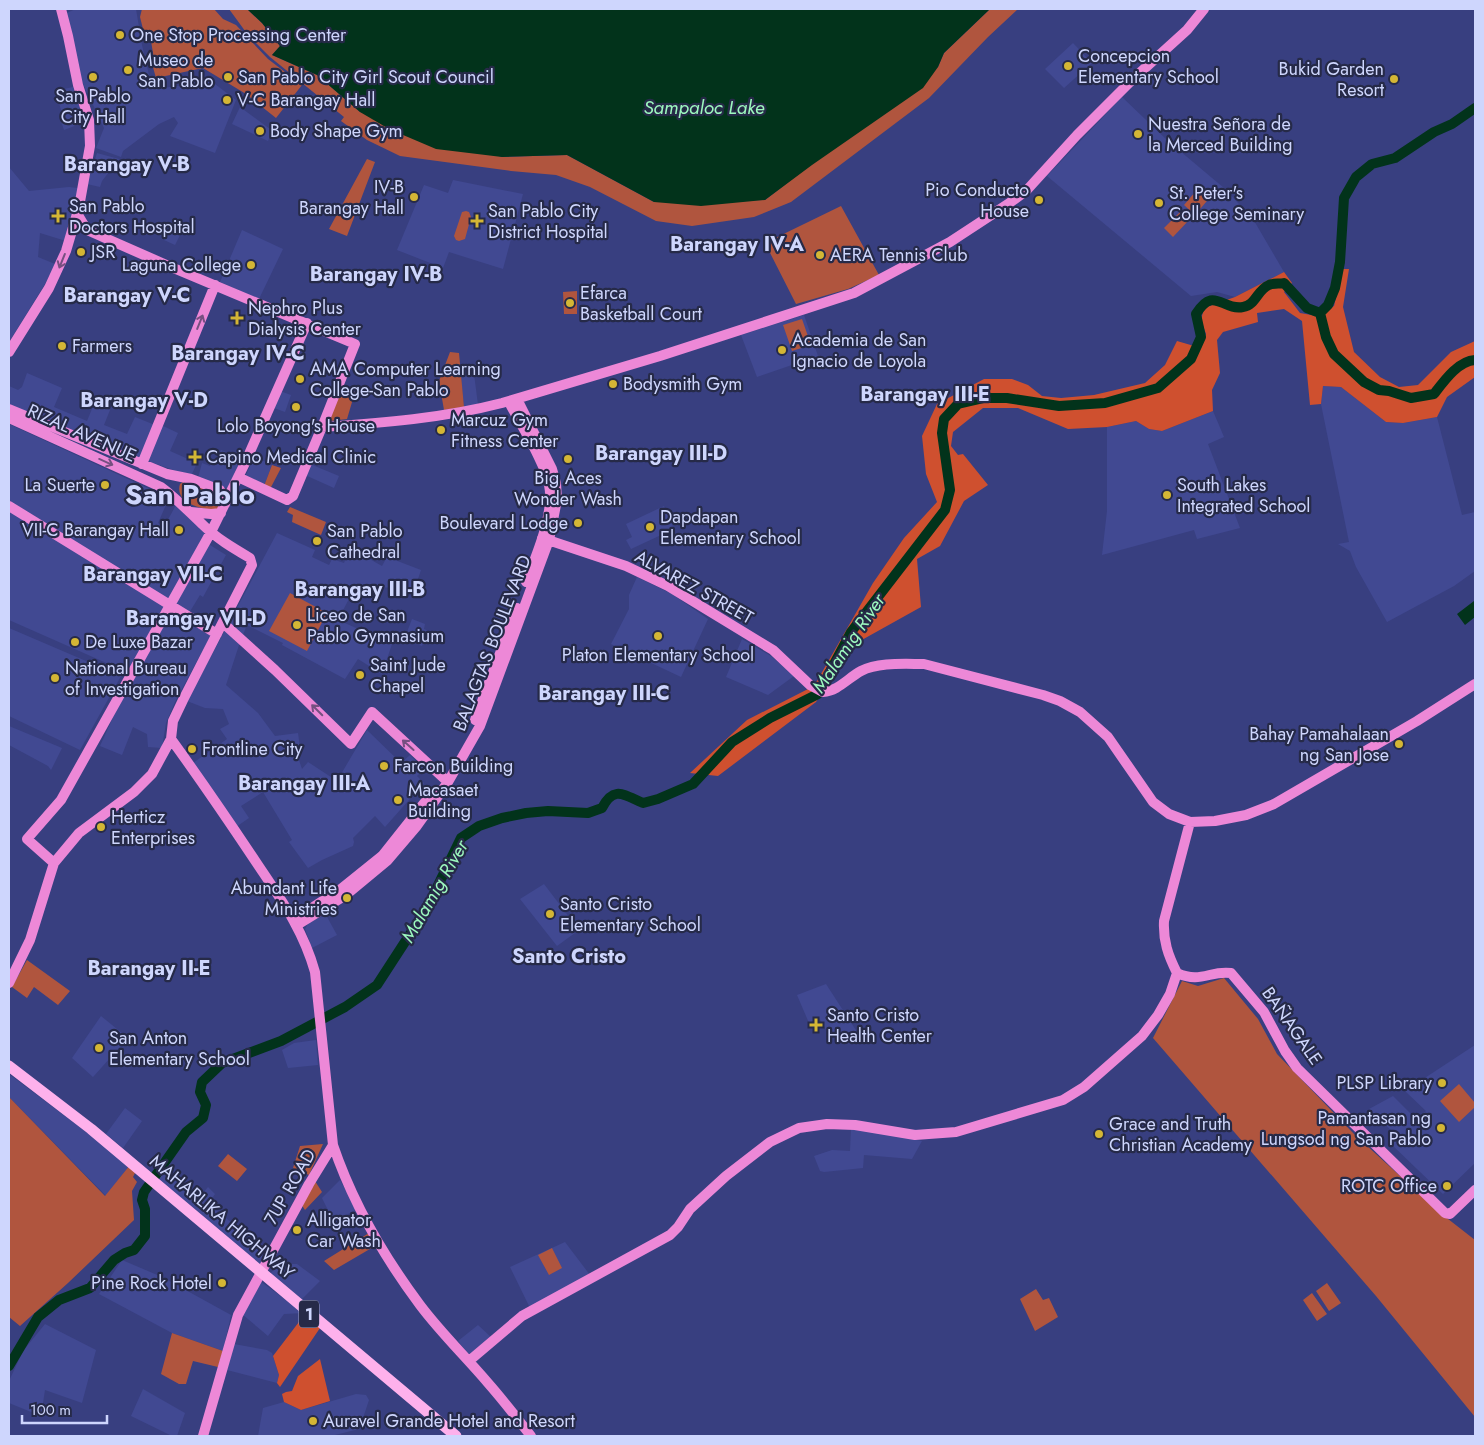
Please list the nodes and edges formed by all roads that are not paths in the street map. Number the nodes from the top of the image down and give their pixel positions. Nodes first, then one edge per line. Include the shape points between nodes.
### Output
1 (60, 9) edge
2 (1204, 9) edge
3 (78, 215) junction
4 (87, 230) junction
5 (72, 235) junction
6 (215, 285) junction
7 (307, 323) junction
8 (9, 352) edge
9 (513, 400) junction
10 (9, 409) edge
11 (9, 418) edge
12 (322, 428) junction
13 (142, 464) junction
14 (238, 477) junction
15 (225, 492) junction
16 (9, 506) edge
17 (223, 509) junction
18 (191, 512) junction
19 (212, 532) junction
20 (546, 539) junction
21 (172, 605) junction
22 (223, 623) junction
23 (217, 634) junction
24 (1475, 684) edge
25 (171, 739) junction
26 (446, 780) junction
27 (1190, 822) junction
28 (54, 863) junction
29 (296, 922) junction
30 (1178, 972) junction
31 (9, 982) edge
32 (9, 1066) edge
33 (333, 1145) junction
34 (1475, 1190) edge
35 (261, 1273) junction
36 (469, 1361) junction
37 (203, 1436) edge
38 (456, 1436) edge
39 (531, 1436) edge

1 - 3 street via 78,81 97,129 90,146
2 - 9 street via 1187,30 1134,79 1026,191 950,242 861,290
3 - 4 street
3 - 5 street
4 - 5 street
4 - 6 street
5 -> 8 street via 49,288
6 - 7 street
13 -> 6 street
7 - 12 street via 355,344
7 - 14 street
9 - 12 street via 432,417
9 - 20 street, BALAGTAS BOULEVARD via 549,485
10 - 13 street, RIZAL AVENUE
11 -> 18 street, RIZAL AVENUE via 161,487
12 - 14 street via 293,496 286,500
13 - 15 street, RIZAL AVENUE
14 - 15 street
15 - 17 street
16 - 21 street
17 - 18 street via 211,514
17 - 19 street
18 - 19 street, RIZAL AVENUE
19 - 21 street
19 - 22 street, RIZAL AVENUE via 250,558 252,565
20 - 26 street, BALAGTAS BOULEVARD via 474,723
20 - 27 street, ALVAREZ STREET via 626,566 668,586 773,650 810,685 823,692 830,692 861,671 924,664 1060,701 1080,712 1108,737 1154,802 1169,814
21 - 23 street
21 - 28 street via 61,800 26,840
22 - 23 street
26 -> 22 street via 372,712 351,744
23 - 25 street via 176,714
24 - 27 street via 1274,804 1246,815
25 - 28 street via 152,774 134,792 79,833
25 - 29 street
26 - 29 street, BALAGTAS BOULEVARD via 385,859 343,892
27 - 30 street via 1164,921 1166,948
28 - 31 street via 30,940
29 - 33 street via 315,972
30 - 34 street, BAÑAGALE via 1194,978 1231,973 1264,1012 1297,1068 1445,1213 1450,1214
30 - 36 street via 1170,994 1142,1036 1084,1087 1056,1102 956,1132 915,1135 827,1124 789,1132 770,1142 726,1176 690,1209 670,1234 522,1316
32 - 35 main road, MAHARLIKA HIGHWAY / 1 via 91,1129
33 - 35 street, 7UP ROAD
33 - 36 street via 393,1267 421,1307
35 - 37 street, 7UP ROAD via 238,1315
35 - 38 main road, MAHARLIKA HIGHWAY / 1
36 - 39 street

